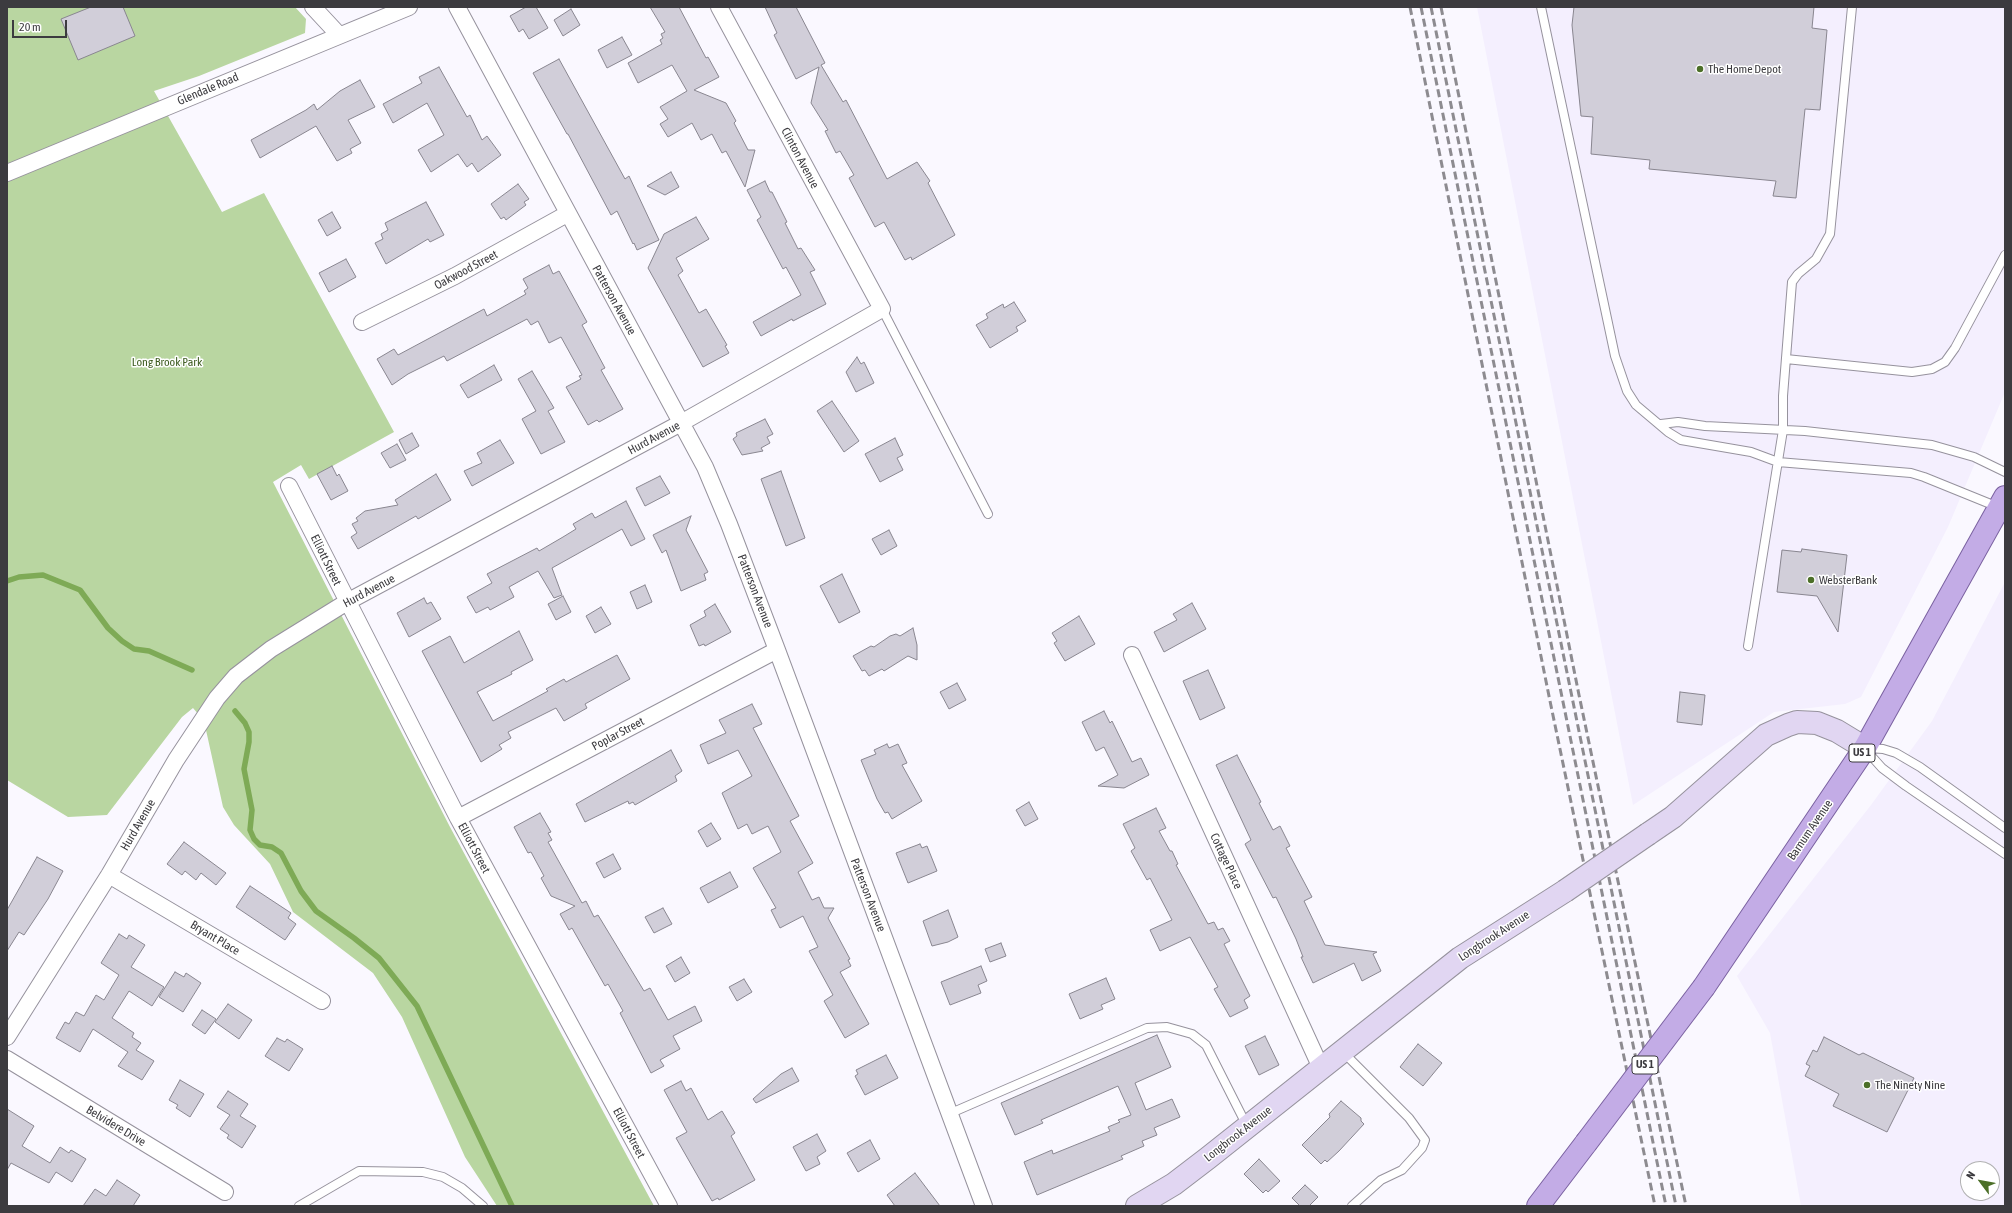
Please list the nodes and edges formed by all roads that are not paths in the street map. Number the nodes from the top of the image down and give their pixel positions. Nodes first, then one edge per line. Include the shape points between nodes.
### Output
1 (313, 7) edge
2 (410, 7) edge
3 (457, 7) edge
4 (719, 7) edge
5 (1541, 7) edge
6 (1852, 7) edge
7 (339, 35) junction
8 (7, 173) edge
9 (567, 214) junction
10 (2005, 255) edge
11 (882, 309) junction
12 (362, 322) dead end
13 (1786, 359) junction
14 (681, 423) junction
15 (1661, 424) junction
16 (1783, 430) junction
17 (1778, 462) junction
18 (2005, 472) edge
19 (289, 486) dead end
20 (2003, 505) edge
21 (988, 514) dead end
22 (347, 602) junction
23 (1748, 646) dead end
24 (777, 650) junction
25 (1132, 655) dead end
26 (1865, 748) junction
27 (458, 818) junction
28 (2005, 828) edge
29 (2005, 854) edge
30 (109, 876) junction
31 (322, 1001) dead end
32 (7, 1037) edge
33 (1342, 1052) junction
34 (7, 1059) edge
35 (1321, 1068) junction
36 (951, 1113) junction
37 (1247, 1127) junction
38 (225, 1192) dead end
39 (299, 1206) edge
40 (483, 1206) edge
41 (669, 1206) edge
42 (984, 1206) edge
43 (1137, 1206) edge
44 (1352, 1206) edge
45 (1538, 1206) edge

1 - 7 street
2 - 7 street, Glendale Road
3 - 9 street, Patterson Avenue
4 - 11 street, Clinton Avenue
5 - 15 lane via 1615,356 1626,391 1636,405
6 - 13 lane via 1830,234 1816,260 1792,282
7 - 8 street, Glendale Road
9 - 12 street, Oakwood Street via 455,276
9 - 14 street, Patterson Avenue
10 - 13 lane via 1955,348 1945,362 1932,369 1912,372
11 - 14 street, Hurd Avenue
11 - 21 lane
13 - 16 lane
14 - 22 street, Hurd Avenue
14 - 24 street, Patterson Avenue via 705,467
15 - 16 lane via 1678,422
15 - 17 lane via 1681,440 1751,452
16 - 17 lane
16 - 18 lane via 1932,445 1974,457
17 - 20 lane via 1911,473
17 - 23 lane
19 - 22 street, Elliott Street
20 - 26 main road, Barnum Avenue / US 1
22 - 27 street, Elliott Street
22 - 30 street, Hurd Avenue via 271,649 226,686 176,760
24 - 27 street, Poplar Street
24 - 36 street, Patterson Avenue
25 - 35 street, Cottage Place
26 - 28 lane via 1883,749 1914,763
26 - 29 lane via 1882,768
26 - 33 street, Longbrook Avenue, bridge via 1818,723 1802,722 1788,725 1766,735 1673,817 1565,891 1460,958
26 - 45 main road, Barnum Avenue / US 1, bridge via 1704,987
27 - 41 street, Elliott Street
30 - 31 street, Bryant Place
30 - 32 street, Hurd Avenue
33 - 35 street, Longbrook Avenue
33 - 44 lane via 1409,1118 1425,1140 1422,1148 1402,1170 1381,1180
34 - 38 street, Belvidere Drive
35 - 37 street, Longbrook Avenue
36 - 37 lane via 1147,1028 1167,1027 1192,1034 1206,1045
36 - 42 street, Patterson Avenue
37 - 43 street, Longbrook Avenue via 1174,1184
39 - 40 lane via 359,1171 423,1172 443,1177 462,1188

